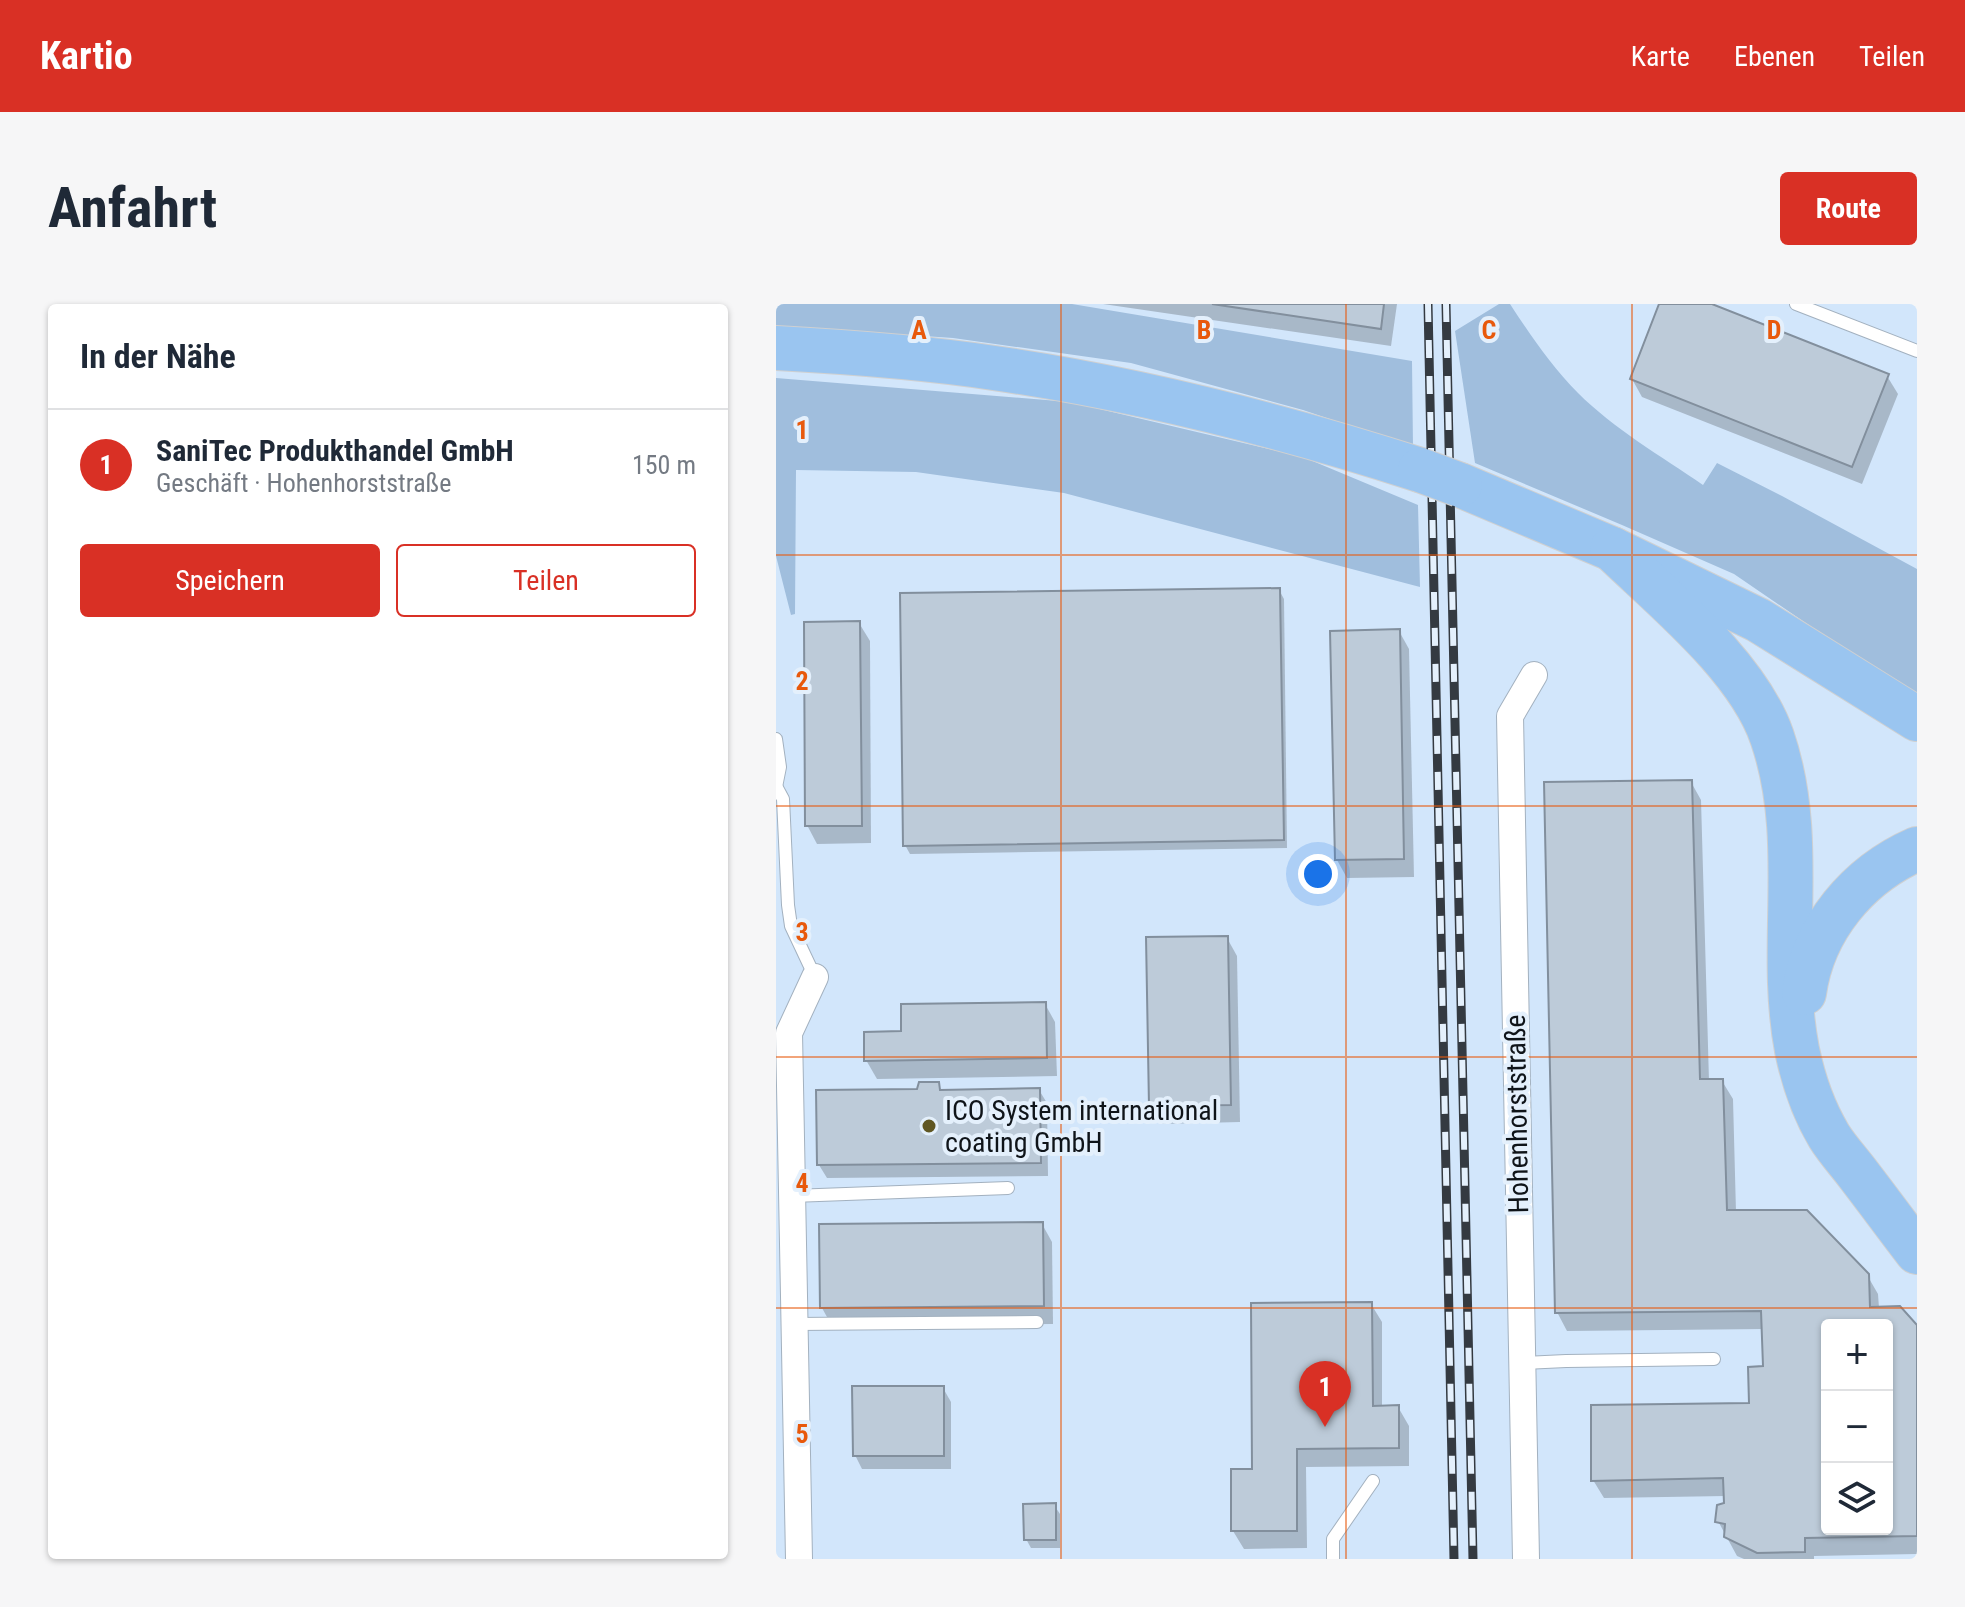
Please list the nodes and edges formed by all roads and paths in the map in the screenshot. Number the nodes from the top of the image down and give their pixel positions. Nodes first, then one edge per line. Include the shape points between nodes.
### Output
1 (1796, 304) edge
2 (776, 348) edge
3 (1917, 351) edge
4 (1612, 549) junction
5 (1534, 675) dead end
6 (1917, 719) edge
7 (776, 739) edge
8 (776, 786) edge
9 (1917, 849) edge
10 (782, 892) edge
11 (815, 977) joint
12 (1797, 1051) junction
13 (1008, 1188) dead end
14 (792, 1196) junction
15 (1917, 1252) edge
16 (1037, 1322) dead end
17 (795, 1324) junction
18 (1714, 1359) dead end
19 (1522, 1363) junction
20 (1373, 1481) dead end
21 (799, 1559) edge
22 (1333, 1559) edge
23 (1526, 1559) edge

1 - 3 lane
2 - 4 highway, bridge via 930,360 1065,380 1222,413 1420,470
4 - 6 highway via 1758,620
4 - 12 highway via 1722,656 1772,735 1790,821 1791,993
5 - 19 street, Hohenhorststraße via 1510,716
7 - 8 lane
8 - 10 lane via 783,799
9 - 12 highway via 1881,868 1833,917 1806,976
10 - 11 lane
11 - 14 street via 789,1033
12 - 15 highway via 1828,1135
13 - 14 lane
14 - 17 street
16 - 17 lane
17 - 21 street
18 - 19 lane
19 - 23 street, Hohenhorststraße
20 - 22 lane via 1333,1539

